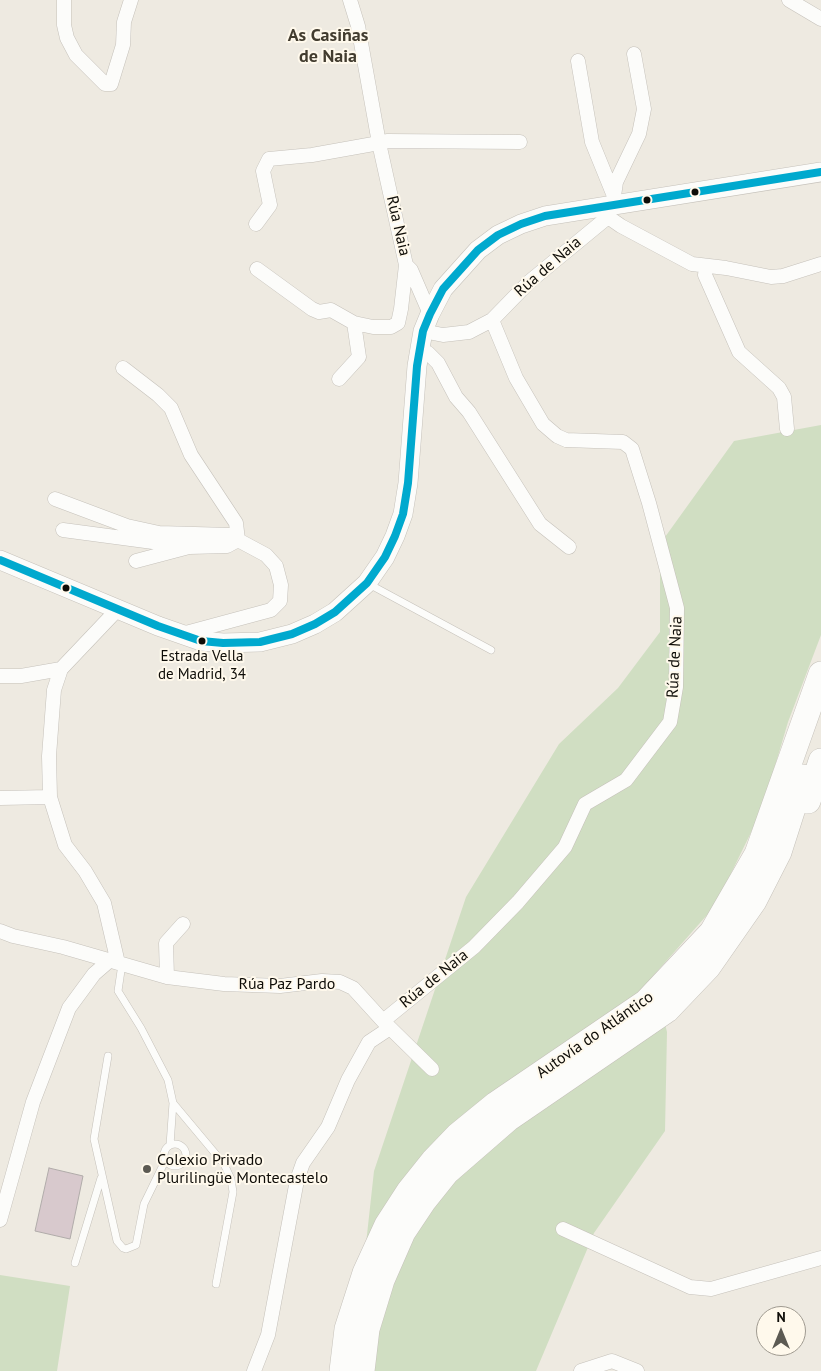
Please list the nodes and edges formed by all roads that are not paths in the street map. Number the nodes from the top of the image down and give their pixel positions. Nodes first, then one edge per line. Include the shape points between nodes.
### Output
1 (64, 0) edge
2 (131, 0) edge
3 (350, 0) edge
4 (789, 0) edge
5 (821, 19) edge
6 (634, 54) dead end
7 (578, 61) dead end
8 (520, 142) dead end
9 (379, 143) junction
10 (821, 172) edge
11 (611, 205) junction
12 (256, 224) dead end
13 (821, 264) edge
14 (406, 265) junction
15 (706, 266) junction
16 (257, 269) dead end
17 (430, 314) junction
18 (492, 320) junction
19 (354, 323) junction
20 (421, 340) junction
21 (123, 368) dead end
22 (340, 379) dead end
23 (787, 429) dead end
24 (55, 499) dead end
25 (63, 530) dead end
26 (238, 540) junction
27 (189, 547) junction
28 (569, 547) dead end
29 (0, 560) edge
30 (136, 561) dead end
31 (367, 583) junction
32 (118, 610) junction
33 (180, 635) junction
34 (491, 650) dead end
35 (61, 668) junction
36 (821, 674) edge
37 (0, 676) edge
38 (821, 722) edge
39 (821, 761) edge
40 (50, 796) junction
41 (0, 798) edge
42 (183, 924) dead end
43 (0, 930) edge
44 (117, 962) junction
45 (708, 967) junction
46 (167, 977) junction
47 (386, 1025) junction
48 (108, 1056) dead end
49 (432, 1069) dead end
50 (173, 1103) junction
51 (170, 1145) junction
52 (165, 1161) junction
53 (101, 1177) junction
54 (0, 1220) edge
55 (563, 1229) dead end
56 (821, 1258) edge
57 (75, 1263) dead end
58 (216, 1284) dead end
59 (254, 1371) edge
60 (342, 1371) edge
61 (362, 1371) edge
62 (581, 1371) edge
63 (637, 1371) edge

1 - 2 street via 64,25 76,55 105,84 111,84 123,45 124,22
3 - 9 street, Rúa Naia via 358,26
4 - 5 street
6 - 11 street via 644,109 639,134 616,182
7 - 11 street via 592,142
8 - 9 street
9 - 12 street via 269,159 263,171 270,205
9 - 14 street, Rúa Naia
10 - 11 main road
11 - 15 street via 682,261
11 - 17 main road via 545,216 498,235 461,267
11 - 18 street, Rúa de Naia
13 - 15 street via 771,277
14 - 17 street
14 - 19 street, Rúa Naia via 398,323 391,327 373,328
15 - 23 street via 705,275 739,352 779,388 784,397
16 - 19 street, Rúa Naia via 319,312 331,310
17 - 20 main road
18 - 20 street, Rúa de Naia via 469,332
18 - 47 street, Rúa de Naia via 516,378 544,424 556,436 566,440 623,442 632,449 677,608 676,687 670,722 626,780 585,804 565,847 518,902 474,947
19 - 22 street via 359,357
20 - 28 street via 540,524
20 - 31 main road via 403,514 385,557
21 - 26 street via 171,408 191,455 236,523
24 - 26 street via 127,526 159,533 230,535
25 - 27 street
26 - 27 street via 227,546
26 - 33 street via 266,556 276,566 282,585 280,601 271,610
27 - 30 street
29 - 32 main road
31 - 33 main road via 335,612 292,634 246,644 201,641
31 - 34 lane
32 - 33 main road
32 - 35 street
35 - 37 street via 21,676
35 - 40 street via 54,690
36 - 60 highway, Autovía do Atlántico via 758,854 712,932 646,1002 496,1104 458,1134 433,1161 387,1225 365,1273 347,1330
38 - 45 highway, Autovía do Atlántico via 779,852 754,901
39 - 45 highway via 786,863 771,892 757,916
40 - 41 street
40 - 44 street via 65,845 104,902
42 - 46 street via 166,943
43 - 44 street, Rúa Paz Pardo
44 - 46 street, Rúa Paz Pardo
44 - 50 lane via 118,990 168,1080
44 - 54 street via 94,974 69,1008 33,1102
45 - 61 highway, Autovía do Atlántico via 668,1010 508,1119 447,1172 403,1232 382,1280 367,1328
46 - 47 street, Rúa Paz Pardo via 280,986 340,982 353,988
47 - 49 street, Rúa Paz Pardo
47 - 59 street via 369,1042 328,1127 303,1164 297,1180 268,1334
48 - 53 lane via 94,1139
50 - 51 lane
50 - 58 lane via 224,1164 231,1179 233,1192
51 - 52 lane via 163,1155
51 - 52 lane via 182,1147 186,1152 185,1159 176,1166
52 - 53 lane via 144,1204 140,1235 132,1248 122,1248 117,1241
53 - 57 lane
55 - 56 street via 690,1287 711,1289
62 - 63 street via 612,1361

